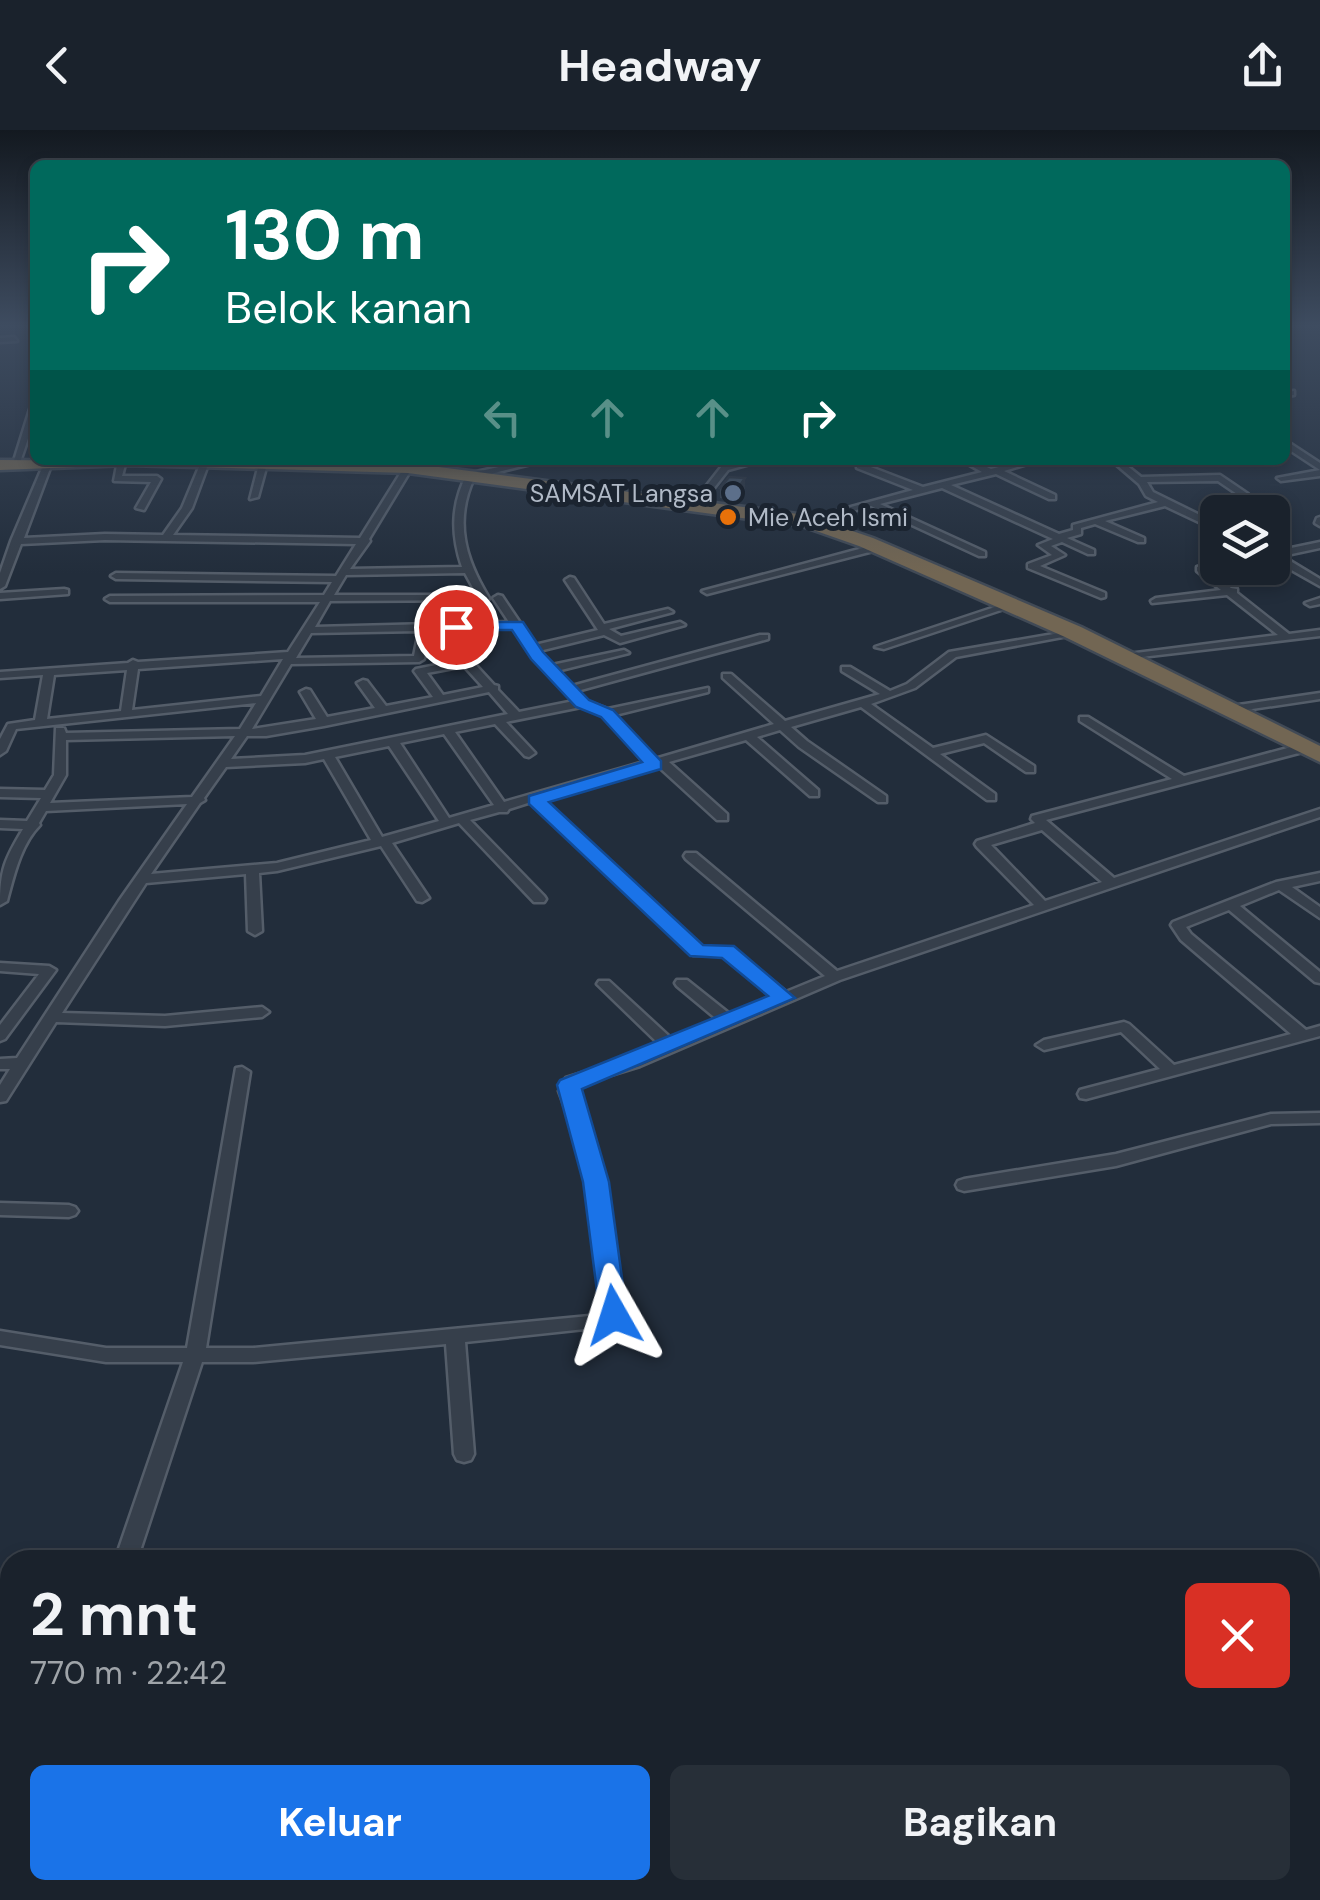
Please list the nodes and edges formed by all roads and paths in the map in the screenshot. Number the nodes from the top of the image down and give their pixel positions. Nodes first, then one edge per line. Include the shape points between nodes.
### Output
1 (30, 417) edge
2 (1290, 448) edge
3 (8, 465) edge
4 (47, 465) edge
5 (123, 465) edge
6 (204, 465) edge
7 (272, 465) edge
8 (341, 465) edge
9 (520, 465) edge
10 (721, 465) edge
11 (739, 465) edge
12 (977, 465) edge
13 (1018, 465) edge
14 (1121, 465) edge
15 (860, 466) dead end
16 (408, 468) junction
17 (725, 468) junction
18 (1320, 470) edge
19 (994, 472) junction
20 (470, 476) junction
21 (1281, 478) dead end
22 (1140, 480) junction
23 (946, 486) junction
24 (925, 491) junction
25 (1243, 494) dead end
26 (253, 497) dead end
27 (1052, 498) dead end
28 (1166, 503) junction
29 (873, 504) junction
30 (696, 505) junction
31 (141, 508) dead end
32 (1200, 519) edge
33 (1095, 520) junction
34 (804, 521) junction
35 (166, 538) junction
36 (1060, 538) junction
37 (16, 540) junction
38 (1142, 540) dead end
39 (362, 541) junction
40 (878, 547) junction
41 (1319, 547) edge
42 (1091, 552) dead end
43 (1290, 552) edge
44 (982, 554) dead end
45 (1290, 565) edge
46 (467, 570) junction
47 (116, 576) dead end
48 (340, 577) junction
49 (570, 580) dead end
50 (1320, 583) edge
51 (1223, 585) edge
52 (0, 586) edge
53 (708, 590) dead end
54 (64, 592) dead end
55 (1233, 592) junction
56 (1100, 594) dead end
57 (0, 596) edge
58 (498, 598) dead end
59 (110, 599) dead end
60 (316, 601) junction
61 (1156, 601) dead end
62 (1012, 605) junction
63 (668, 612) dead end
64 (517, 625) junction
65 (680, 626) dead end
66 (425, 627) junction
67 (603, 629) junction
68 (306, 630) junction
69 (1072, 632) junction
70 (1320, 634) edge
71 (764, 637) dead end
72 (1288, 638) junction
73 (880, 647) dead end
74 (532, 649) junction
75 (624, 652) dead end
76 (283, 657) junction
77 (1128, 658) junction
78 (132, 663) junction
79 (846, 669) dead end
80 (49, 670) junction
81 (550, 670) junction
82 (0, 675) edge
83 (727, 676) dead end
84 (364, 683) dead end
85 (494, 688) junction
86 (570, 690) junction
87 (704, 690) dead end
88 (306, 692) dead end
89 (889, 696) junction
90 (1320, 696) edge
91 (262, 699) junction
92 (440, 699) junction
93 (582, 703) junction
94 (863, 703) junction
95 (1232, 709) junction
96 (383, 710) junction
97 (126, 712) junction
98 (607, 714) junction
99 (518, 717) junction
100 (1084, 719) dead end
101 (61, 721) junction
102 (499, 721) junction
103 (40, 722) junction
104 (324, 722) junction
105 (786, 726) junction
106 (245, 730) junction
107 (448, 731) junction
108 (60, 736) junction
109 (749, 736) junction
110 (393, 742) junction
111 (0, 751) edge
112 (1313, 751) edge
113 (933, 752) junction
114 (529, 753) dead end
115 (328, 754) junction
116 (223, 763) junction
117 (658, 764) junction
118 (1030, 768) dead end
119 (1183, 781) junction
120 (0, 793) edge
121 (814, 793) dead end
122 (51, 794) junction
123 (991, 797) dead end
124 (882, 799) dead end
125 (199, 800) junction
126 (536, 800) junction
127 (42, 807) junction
128 (504, 809) junction
129 (1320, 813) edge
130 (722, 817) dead end
131 (463, 820) junction
132 (0, 824) edge
133 (447, 824) junction
134 (34, 825) junction
135 (1043, 826) junction
136 (381, 842) junction
137 (6, 856) edge
138 (691, 856) dead end
139 (252, 869) junction
140 (1320, 876) edge
141 (141, 879) junction
142 (1110, 881) junction
143 (1281, 885) junction
144 (1, 894) edge
145 (422, 898) dead end
146 (539, 899) dead end
147 (1230, 904) junction
148 (1042, 906) junction
149 (1320, 914) edge
150 (255, 932) dead end
151 (36, 967) junction
152 (0, 968) edge
153 (83, 968) junction
154 (835, 977) junction
155 (1320, 979) edge
156 (682, 983) dead end
157 (604, 984) dead end
158 (784, 998) junction
159 (0, 1012) edge
160 (262, 1012) dead end
161 (18, 1013) junction
162 (53, 1017) junction
163 (729, 1021) junction
164 (1320, 1031) edge
165 (1302, 1035) junction
166 (0, 1036) edge
167 (1044, 1044) dead end
168 (670, 1046) junction
169 (12, 1063) edge
170 (1171, 1071) junction
171 (242, 1072) dead end
172 (1086, 1094) dead end
173 (0, 1097) edge
174 (1320, 1118) edge
175 (964, 1184) dead end
176 (0, 1209) edge
177 (69, 1211) dead end
178 (0, 1338) edge
179 (455, 1339) junction
180 (195, 1356) junction
181 (464, 1454) dead end
182 (129, 1550) edge

1 - 3 street
2 - 18 street
4 - 37 street
5 - 31 street via 116,479 157,479
6 - 35 street
7 - 26 street
8 - 16 highway
9 - 20 street
10 - 17 street
11 - 17 street
12 - 19 street
13 - 19 street
14 - 22 street
15 - 24 street
16 - 20 highway
16 - 39 street
17 - 30 street
18 - 21 street
19 - 23 street
19 - 27 street
20 - 30 highway
20 - 46 street via 457,518
22 - 25 street via 1220,478
22 - 28 street
23 - 24 street
23 - 36 street
24 - 29 street
28 - 32 street
28 - 33 street
29 - 34 street
29 - 44 street
30 - 34 highway
33 - 36 street
33 - 38 street
34 - 40 highway
35 - 37 street
35 - 39 street
36 - 42 street
36 - 56 street via 1043,545 1059,556 1030,565
37 - 52 street
39 - 48 street
40 - 53 street
40 - 62 highway
41 - 43 street
45 - 50 street
46 - 48 street
46 - 60 street via 484,598
47 - 48 street
48 - 60 street
49 - 67 street
51 - 55 street
54 - 57 street
55 - 61 street
55 - 72 street
58 - 64 street
59 - 60 street
60 - 68 street
62 - 69 highway
62 - 73 street
63 - 67 street
64 - 66 street
64 - 74 street
65 - 67 street via 619,640
66 - 68 street
66 - 76 street via 419,659
67 - 74 street
68 - 76 street
69 - 77 highway
69 - 89 street via 953,654
70 - 72 street
71 - 86 street
72 - 77 street
74 - 81 street
75 - 81 street
76 - 78 street
76 - 91 street
77 - 95 highway
78 - 80 street
78 - 97 street
79 - 89 street
80 - 82 street
80 - 103 street
81 - 86 street
83 - 105 street
84 - 96 street
85 - 92 street
85 - 92 street via 466,661 422,670
85 - 99 street
86 - 93 street
87 - 98 street
88 - 104 street
89 - 94 street
90 - 95 street
91 - 97 street
91 - 106 street
92 - 96 street
93 - 98 street
93 - 99 street
94 - 105 street
94 - 113 street
95 - 112 highway
96 - 104 street
97 - 101 street
98 - 117 street
99 - 102 street
100 - 119 street
101 - 103 street
101 - 108 street
102 - 107 street
102 - 114 street
103 - 111 street via 7,728
104 - 106 street
105 - 109 street
105 - 124 street
106 - 108 street
106 - 116 street
107 - 110 street
107 - 128 street
108 - 122 street via 60,772
109 - 117 street
109 - 121 street
110 - 115 street
110 - 133 street
112 - 119 street
113 - 118 street via 986,739
113 - 123 street
115 - 116 street
115 - 136 street
116 - 125 street
117 - 126 street
117 - 130 street
119 - 135 street via 1040,817
120 - 122 street
122 - 127 street
125 - 127 street
125 - 141 street
126 - 128 street
126 - 158 street via 698,952 727,951
127 - 134 street
128 - 131 street
129 - 142 street
131 - 133 street
131 - 146 street
132 - 134 street
133 - 136 street
134 - 137 street
135 - 142 street
135 - 148 street via 982,844
136 - 139 street
136 - 145 street
137 - 144 street
138 - 154 street
139 - 141 street
139 - 150 street
140 - 143 street
141 - 153 street
142 - 148 street
143 - 147 street
143 - 149 street
147 - 155 street
147 - 165 street via 1179,923 1180,930
148 - 154 street
151 - 152 street
151 - 153 street
151 - 161 street via 49,973
153 - 162 street
154 - 158 street
156 - 163 street
157 - 168 street
158 - 163 street
159 - 161 street
160 - 162 street via 164,1021
161 - 166 street
162 - 169 street
163 - 168 street
164 - 165 street
165 - 170 street
167 - 170 street via 1124,1027
168 - 179 street via 568,1087 596,1182 614,1315 591,1324
169 - 173 street
170 - 172 street
171 - 180 street
174 - 175 street via 1282,1118 1116,1160
176 - 177 street
178 - 180 street via 106,1355
179 - 180 street
179 - 181 street
180 - 182 street

